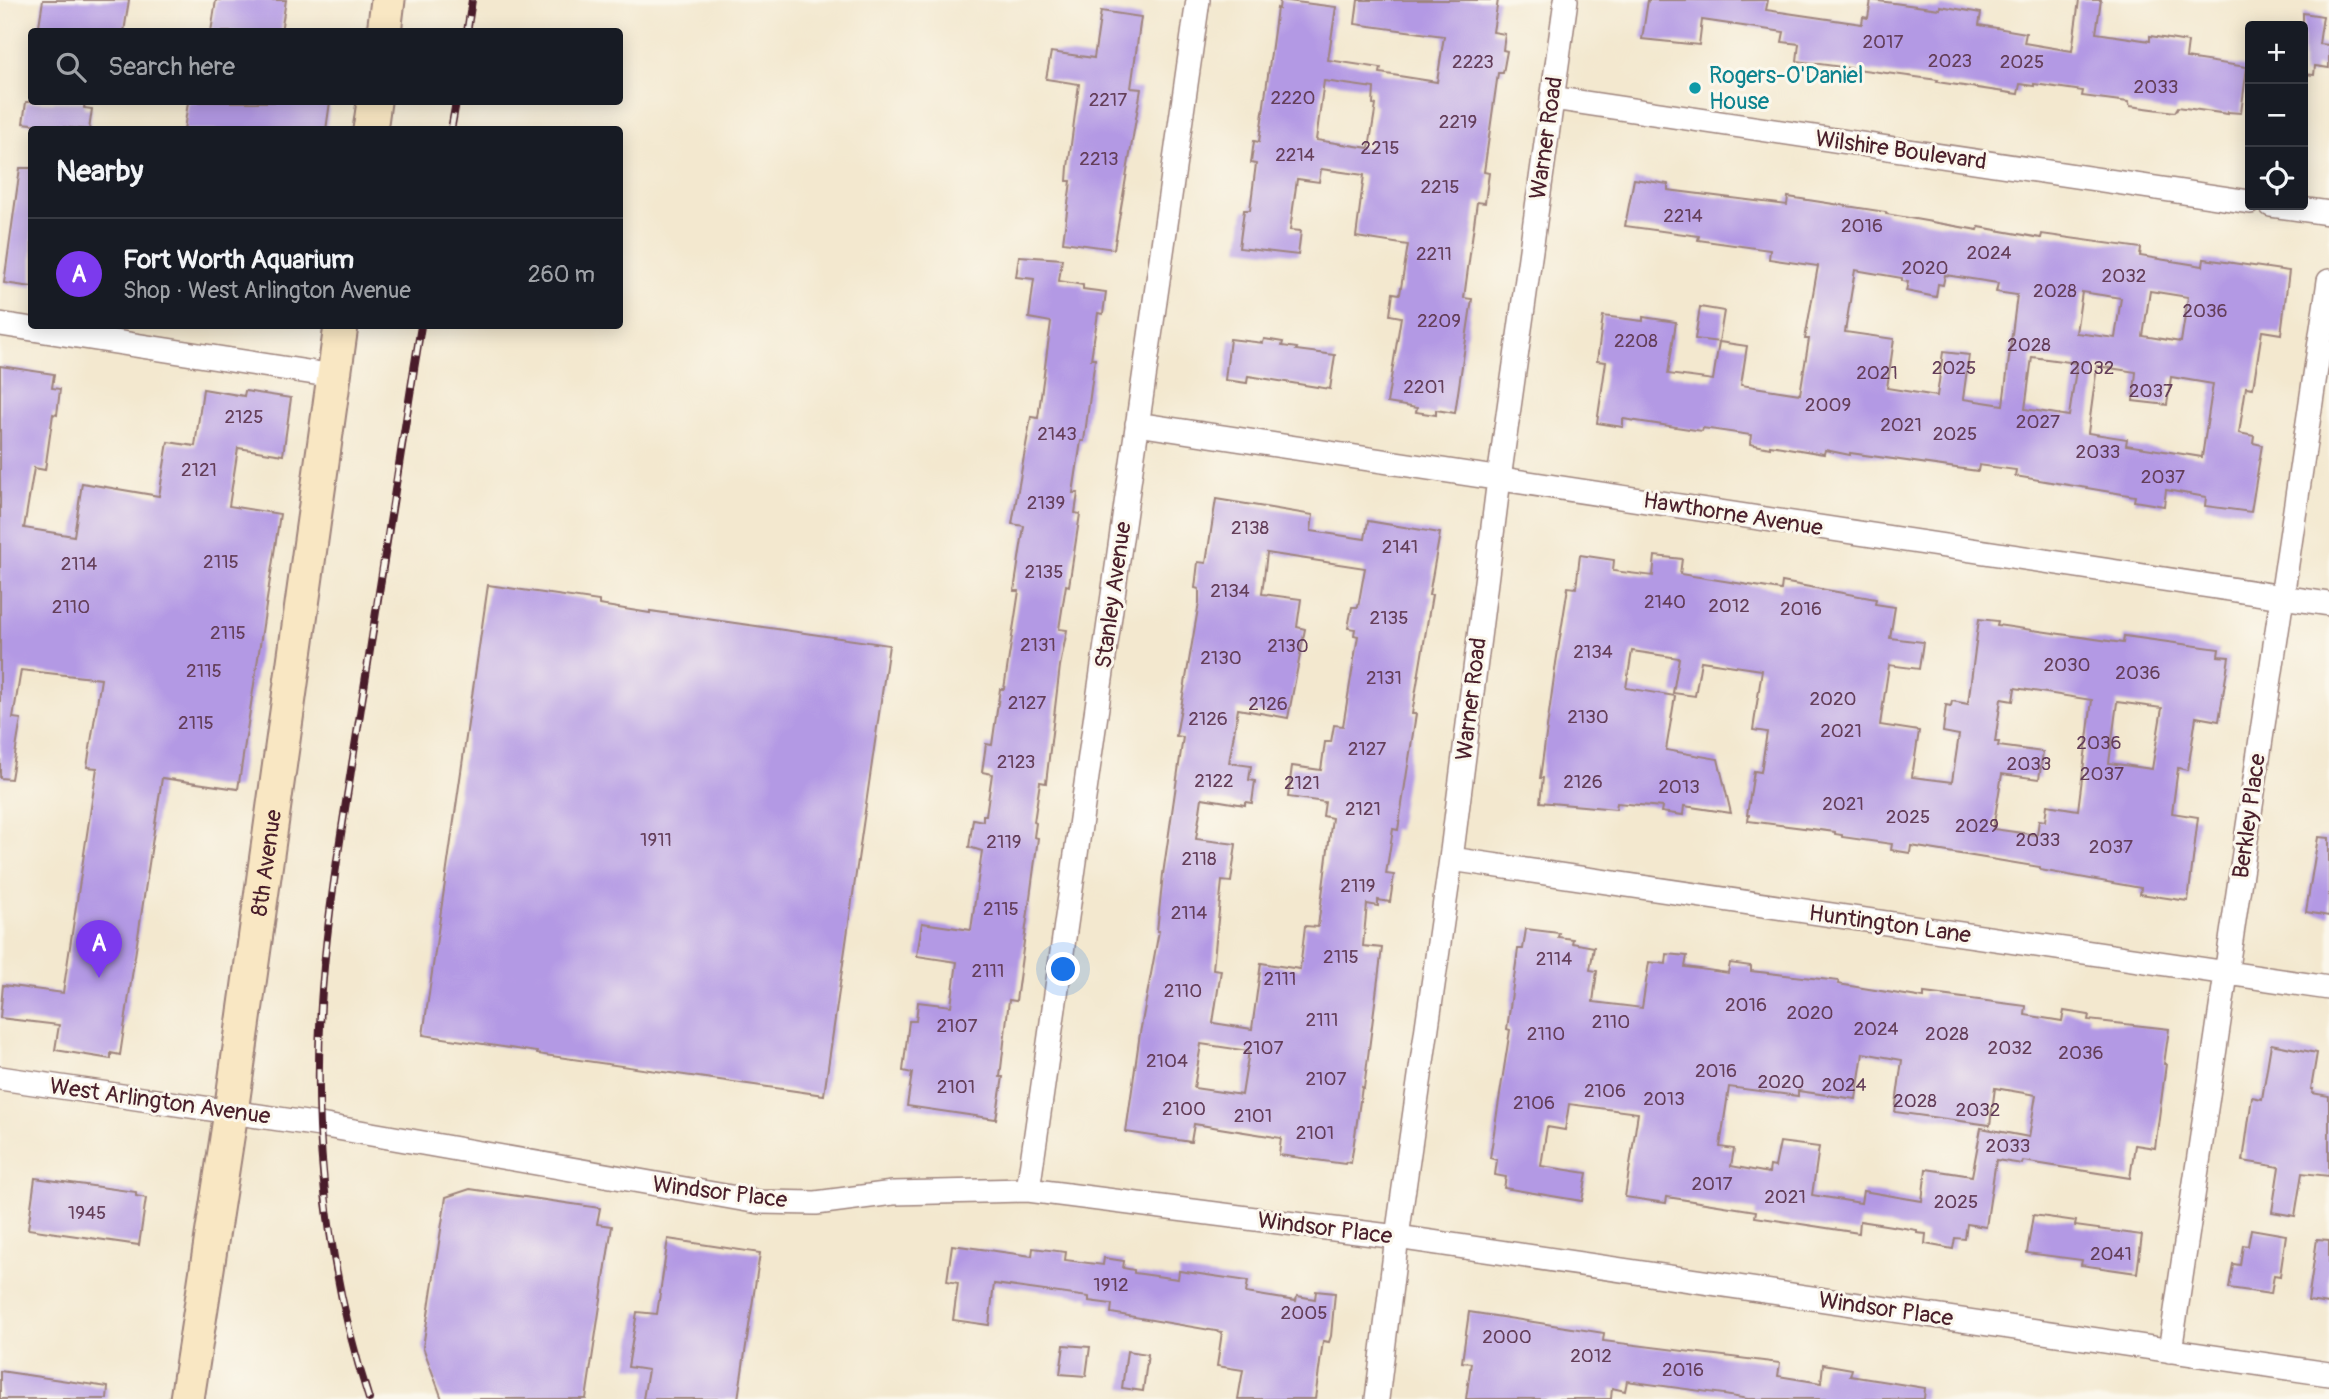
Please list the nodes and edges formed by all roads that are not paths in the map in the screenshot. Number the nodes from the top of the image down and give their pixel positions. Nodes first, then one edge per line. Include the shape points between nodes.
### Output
1 (388, 0) edge
2 (1198, 0) edge
3 (1566, 0) edge
4 (384, 28) edge
5 (1552, 98) junction
6 (374, 105) edge
7 (371, 126) edge
8 (2245, 201) edge
9 (2307, 210) edge
10 (2329, 213) edge
11 (2329, 281) edge
12 (0, 324) edge
13 (28, 328) edge
14 (32, 329) edge
15 (341, 329) edge
16 (334, 376) junction
17 (1137, 424) junction
18 (1499, 479) junction
19 (2282, 597) junction
20 (2329, 604) edge
21 (1451, 859) junction
22 (2226, 973) junction
23 (2329, 988) edge
24 (0, 1078) edge
25 (231, 1112) junction
26 (320, 1125) joint
27 (1028, 1190) junction
28 (1397, 1237) junction
29 (2170, 1350) junction
30 (2329, 1374) edge
31 (187, 1399) edge
32 (1377, 1399) edge

1 - 4 main road
2 - 17 street, Stanley Avenue
3 - 5 street, Warner Road
5 - 8 street, Wilshire Boulevard
5 - 18 street, Warner Road
6 - 7 main road
9 - 10 street
11 - 19 street, Berkley Place
12 - 13 street
14 - 16 street
15 - 16 main road, 8th Avenue
16 - 25 main road, 8th Avenue
17 - 18 street, Hawthorne Avenue
17 - 27 street, Stanley Avenue
18 - 19 street, Hawthorne Avenue
18 - 21 street, Warner Road
19 - 20 street, Hawthorne Avenue
19 - 22 street, Berkley Place
21 - 22 street, Huntington Lane
21 - 28 street, Warner Road
22 - 23 street, Huntington Lane
22 - 29 street, Berkley Place
24 - 25 street, West Arlington Avenue
25 - 26 street, West Arlington Avenue
25 - 31 main road, 8th Avenue
26 - 27 street, Windsor Place via 759,1202 816,1203 893,1193
27 - 28 street, Windsor Place
28 - 29 street, Windsor Place
28 - 32 street, Warner Road
29 - 30 street, Windsor Place

